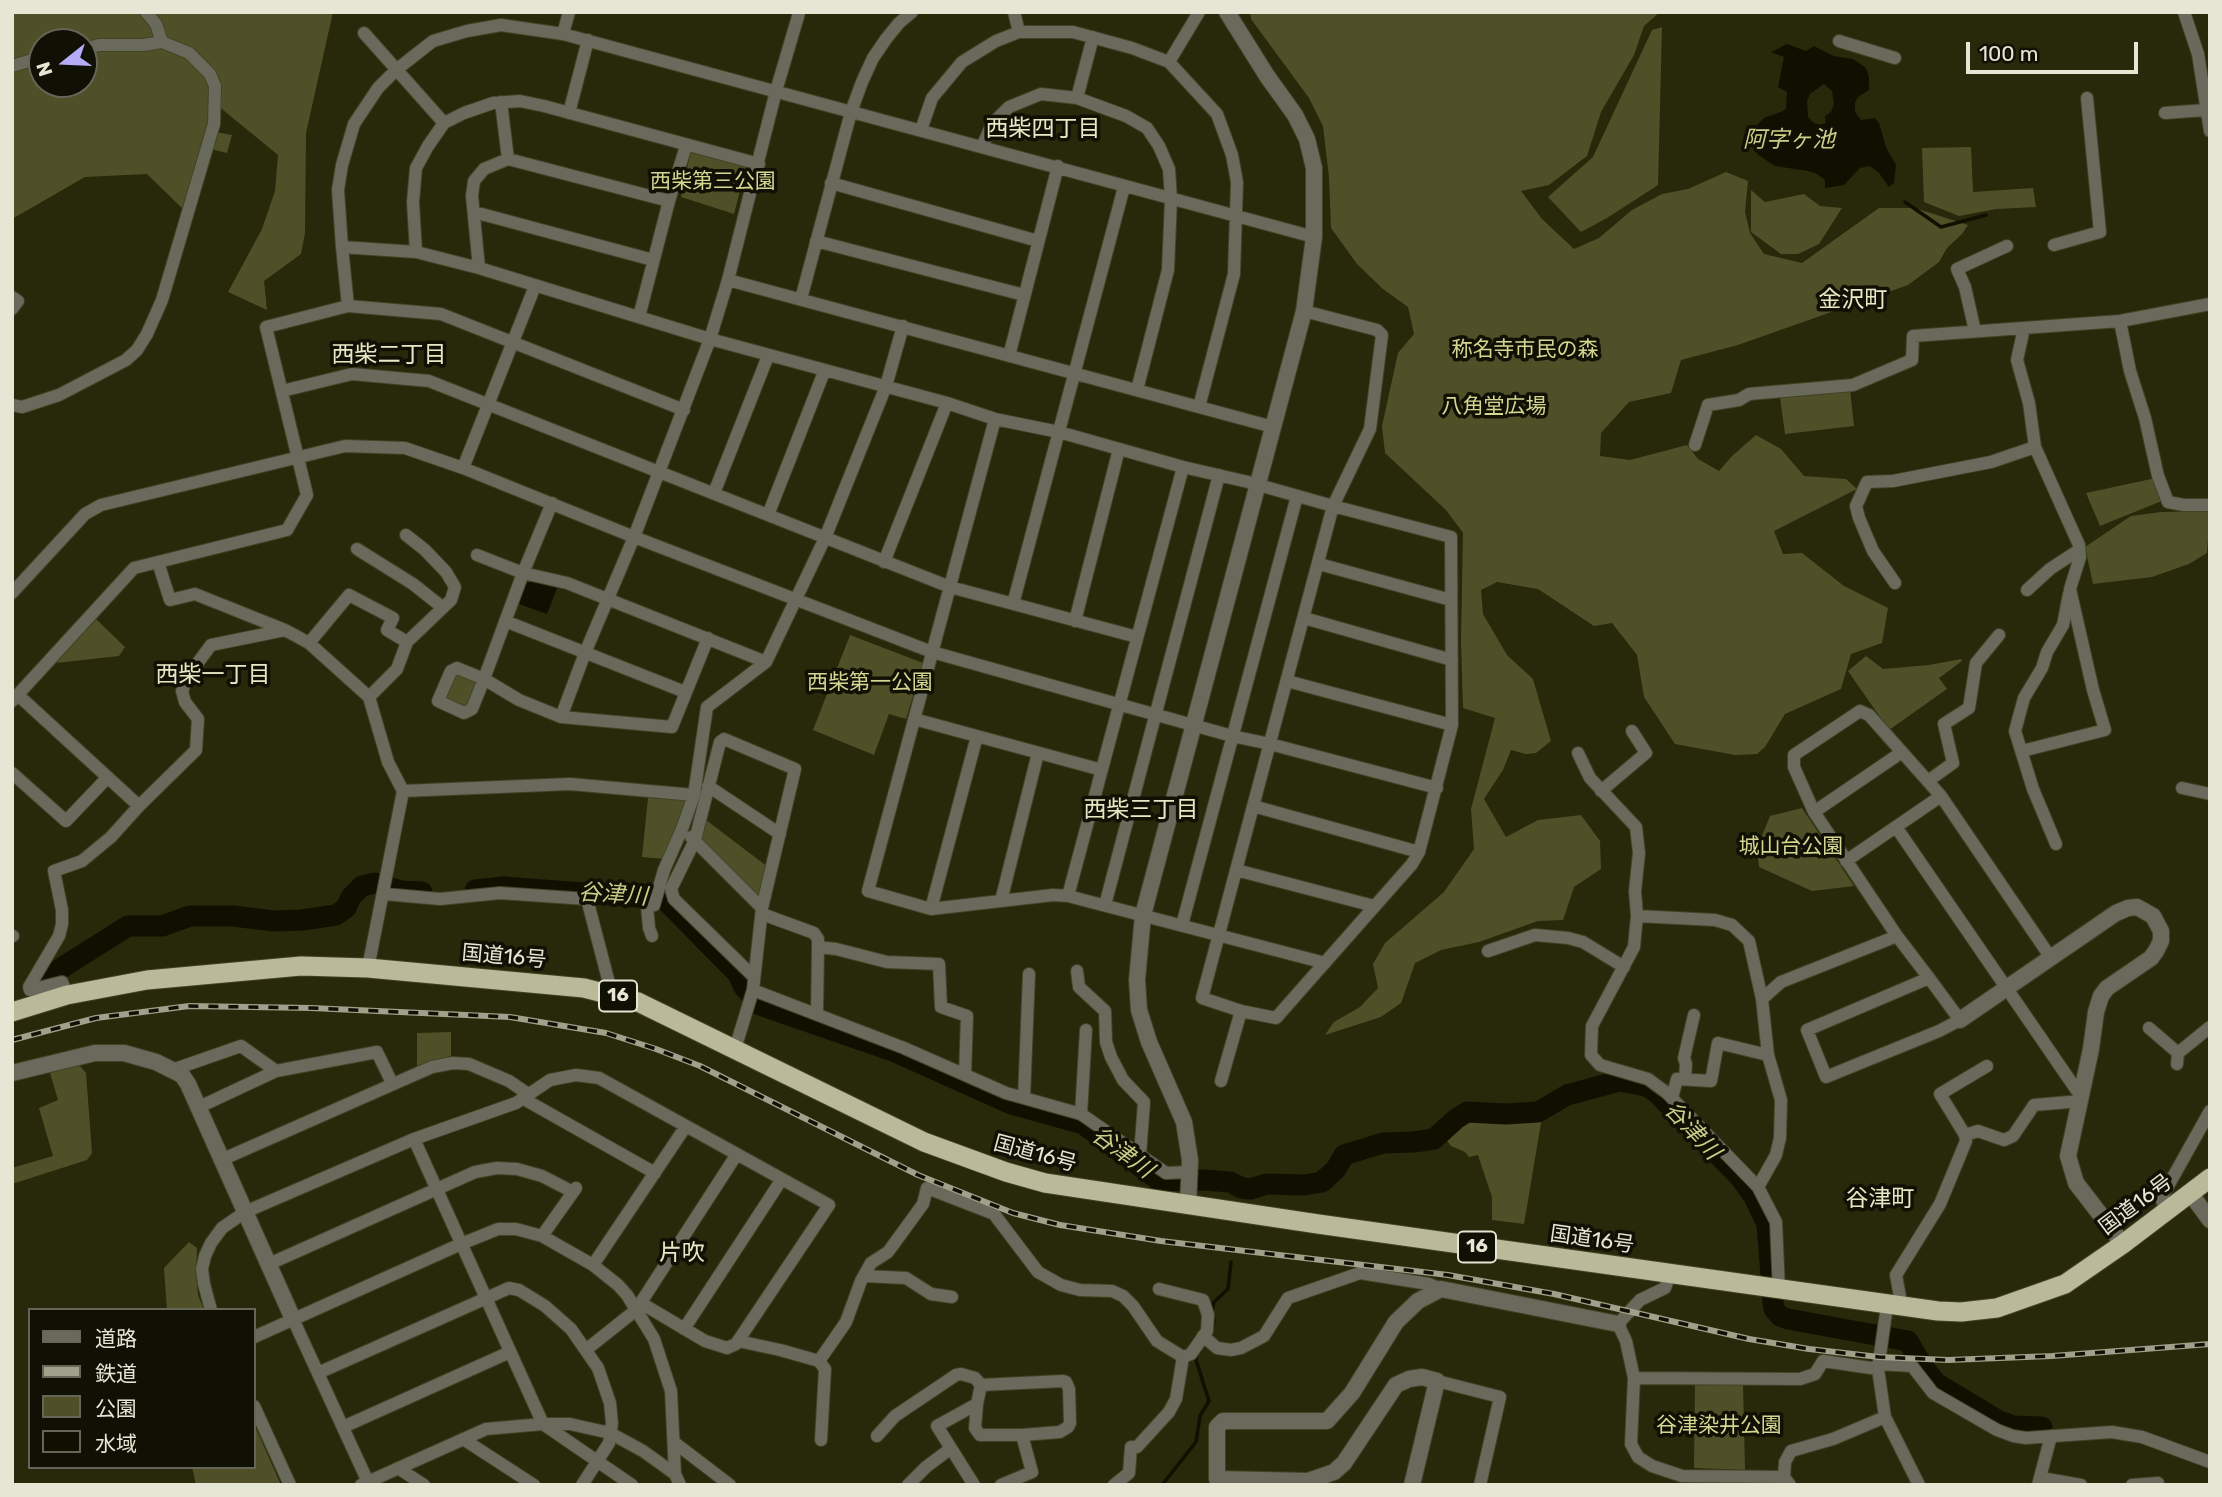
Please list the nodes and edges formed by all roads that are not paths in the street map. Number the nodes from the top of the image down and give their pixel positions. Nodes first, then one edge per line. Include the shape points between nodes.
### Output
1 (146, 12) edge
2 (569, 12) edge
3 (912, 12) edge
4 (1014, 12) edge
5 (1199, 12) edge
6 (1227, 12) edge
7 (2184, 12) edge
8 (798, 13) edge
9 (1019, 32) junction
10 (364, 33) dead end
11 (563, 34) junction
12 (1093, 37) junction
13 (588, 40) junction
14 (1839, 41) dead end
15 (162, 42) junction
16 (98, 46) edge
17 (1895, 58) dead end
18 (1169, 62) junction
19 (396, 70) junction
20 (776, 91) junction
21 (1077, 98) junction
22 (2087, 98) dead end
23 (502, 102) junction
24 (2207, 102) edge
25 (851, 112) junction
26 (569, 113) junction
27 (2165, 113) dead end
28 (444, 123) junction
29 (921, 130) junction
30 (2210, 131) edge
31 (686, 146) junction
32 (982, 147) junction
33 (508, 159) junction
34 (759, 164) junction
35 (1058, 166) junction
36 (831, 183) junction
37 (1124, 187) junction
38 (1171, 199) junction
39 (669, 201) junction
40 (474, 212) junction
41 (1236, 216) junction
42 (1314, 237) junction
43 (816, 241) junction
44 (1038, 241) junction
45 (2007, 246) dead end
46 (2054, 246) dead end
47 (342, 247) junction
48 (416, 252) junction
49 (653, 260) junction
50 (479, 268) junction
51 (728, 280) junction
52 (536, 286) junction
53 (1024, 295) junction
54 (12, 297) edge
55 (801, 299) junction
56 (2210, 304) edge
57 (348, 306) junction
58 (12, 309) edge
59 (1304, 311) junction
60 (639, 317) junction
61 (2120, 320) junction
62 (903, 326) junction
63 (2024, 328) junction
64 (1975, 331) junction
65 (710, 340) junction
66 (513, 341) junction
67 (768, 356) junction
68 (1009, 356) junction
69 (824, 372) junction
70 (1075, 374) junction
71 (886, 386) junction
72 (1137, 390) junction
73 (282, 391) junction
74 (947, 403) junction
75 (488, 404) junction
76 (12, 405) edge
77 (1199, 407) junction
78 (684, 410) junction
79 (995, 419) junction
80 (1273, 427) junction
81 (1059, 432) junction
82 (1695, 445) dead end
83 (2035, 447) junction
84 (1119, 449) junction
85 (296, 457) junction
86 (1183, 467) junction
87 (463, 468) junction
88 (659, 472) junction
89 (1219, 475) junction
90 (1259, 485) junction
91 (714, 493) junction
92 (1297, 496) junction
93 (552, 503) junction
94 (2210, 505) edge
95 (1333, 506) junction
96 (768, 515) junction
97 (406, 535) dead end
98 (634, 537) junction
99 (825, 538) junction
100 (357, 549) dead end
101 (2079, 550) junction
102 (477, 555) dead end
103 (158, 562) junction
104 (884, 562) junction
105 (1319, 564) junction
106 (523, 573) junction
107 (1895, 583) dead end
108 (950, 587) junction
109 (2070, 589) junction
110 (2027, 590) dead end
111 (12, 593) edge
112 (608, 598) junction
113 (797, 599) junction
114 (1451, 600) junction
115 (1013, 604) junction
116 (442, 607) junction
117 (1304, 618) junction
118 (505, 621) junction
119 (1075, 621) junction
120 (285, 630) junction
121 (1999, 635) dead end
122 (1137, 637) junction
123 (708, 638) junction
124 (407, 642) junction
125 (309, 643) junction
126 (932, 652) junction
127 (585, 653) junction
128 (1452, 660) junction
129 (766, 662) junction
130 (1287, 681) junction
131 (685, 692) junction
132 (369, 697) junction
133 (15, 698) edge
134 (1120, 704) junction
135 (1155, 715) junction
136 (561, 717) junction
137 (914, 719) junction
138 (1452, 724) junction
139 (1194, 726) junction
140 (1632, 731) dead end
141 (977, 736) junction
142 (1232, 736) junction
143 (1270, 744) junction
144 (2022, 751) junction
145 (1038, 752) junction
146 (1902, 752) junction
147 (1578, 753) dead end
148 (1102, 770) junction
149 (12, 773) edge
150 (108, 776) junction
151 (1928, 781) junction
152 (708, 786) junction
153 (1437, 788) junction
154 (2182, 788) dead end
155 (1601, 790) junction
156 (403, 791) junction
157 (2210, 794) edge
158 (694, 795) junction
159 (1941, 796) junction
160 (139, 806) junction
161 (1253, 806) junction
162 (1814, 813) junction
163 (1896, 827) junction
164 (682, 830) junction
165 (780, 834) junction
166 (695, 840) junction
167 (2056, 844) dead end
168 (1419, 852) junction
169 (1846, 861) junction
170 (1236, 870) junction
171 (384, 894) junction
172 (1068, 896) junction
173 (1001, 901) junction
174 (1105, 905) junction
175 (1374, 906) junction
176 (931, 909) junction
177 (762, 911) junction
178 (1143, 915) junction
179 (1637, 916) junction
180 (1182, 925) junction
181 (1219, 935) junction
182 (652, 936) dead end
183 (1896, 936) junction
184 (818, 947) junction
185 (1488, 951) dead end
186 (2051, 958) junction
187 (1325, 963) junction
188 (1624, 967) junction
189 (368, 968) junction
190 (1077, 971) dead end
191 (1029, 974) dead end
192 (753, 975) junction
193 (1929, 978) junction
194 (2007, 989) junction
195 (752, 990) junction
196 (608, 993) junction
197 (67, 995) junction
198 (1762, 999) junction
199 (1241, 1011) junction
200 (12, 1012) edge
201 (817, 1014) junction
202 (1695, 1015) dead end
203 (1960, 1020) junction
204 (2210, 1027) edge
205 (2149, 1028) dead end
206 (1086, 1030) dead end
207 (735, 1049) junction
208 (1768, 1055) junction
209 (1987, 1066) dead end
210 (172, 1070) junction
211 (276, 1071) junction
212 (12, 1073) edge
213 (965, 1075) junction
214 (1685, 1079) junction
215 (1222, 1082) dead end
216 (392, 1083) junction
217 (525, 1096) junction
218 (1024, 1098) junction
219 (1672, 1098) junction
220 (2081, 1100) junction
221 (197, 1108) junction
222 (2210, 1111) edge
223 (1082, 1114) junction
224 (686, 1126) junction
225 (1965, 1135) junction
226 (414, 1139) junction
227 (737, 1154) junction
228 (1140, 1155) junction
229 (221, 1160) junction
230 (654, 1173) junction
231 (1189, 1178) junction
232 (2210, 1178) edge
233 (782, 1179) junction
234 (1758, 1187) junction
235 (435, 1189) junction
236 (2190, 1193) junction
237 (1188, 1205) junction
238 (2168, 1210) junction
239 (245, 1212) junction
240 (2210, 1220) edge
241 (542, 1236) junction
242 (461, 1244) junction
243 (2123, 1244) junction
244 (269, 1264) junction
245 (593, 1265) junction
246 (1670, 1274) junction
247 (864, 1276) junction
248 (1158, 1289) dead end
249 (1441, 1289) junction
250 (1774, 1289) junction
251 (952, 1297) dead end
252 (486, 1298) junction
253 (638, 1306) junction
254 (1894, 1307) junction
255 (211, 1308) edge
256 (293, 1319) junction
257 (1618, 1324) junction
258 (684, 1329) junction
259 (256, 1335) edge
260 (1203, 1336) junction
261 (738, 1342) junction
262 (587, 1349) junction
263 (510, 1352) junction
264 (1183, 1357) junction
265 (819, 1362) junction
266 (1878, 1367) junction
267 (318, 1373) junction
268 (1634, 1378) junction
269 (1437, 1381) junction
270 (981, 1385) junction
271 (977, 1404) junction
272 (256, 1410) edge
273 (1885, 1417) junction
274 (543, 1424) junction
275 (343, 1427) junction
276 (610, 1433) junction
277 (1022, 1435) junction
278 (877, 1436) dead end
279 (2051, 1436) junction
280 (463, 1439) junction
281 (821, 1440) dead end
282 (675, 1443) junction
283 (950, 1449) junction
284 (598, 1461) junction
285 (2210, 1462) edge
286 (398, 1468) junction
287 (677, 1479) edge
288 (1787, 1481) edge
289 (2039, 1481) edge
290 (364, 1483) edge
291 (2158, 1483) dead end
292 (290, 1485) edge
293 (424, 1485) edge
294 (534, 1485) edge
295 (582, 1485) edge
296 (632, 1485) edge
297 (730, 1485) edge
298 (908, 1485) edge
299 (974, 1485) edge
300 (1001, 1485) edge
301 (1114, 1485) edge
302 (1412, 1485) edge
303 (1480, 1485) edge
304 (1919, 1485) edge
305 (2081, 1485) edge
306 (2133, 1485) edge

1 - 15 street
2 - 11 street
3 - 25 street via 873,58
4 - 9 street
5 - 18 street
6 - 42 street via 1307,139 1314,168
7 - 24 street
8 - 20 street
9 - 12 street via 1073,32
9 - 29 street via 962,62 932,98
10 - 19 street
11 - 13 street
11 - 19 street via 501,25 467,31 433,41
12 - 18 street
12 - 21 street
13 - 20 street
13 - 26 street
14 - 17 street
15 - 16 street
15 - 76 street via 189,53 210,74 215,86 214,124 148,334 126,360 43,401
18 - 41 street via 1217,114 1232,155
19 - 28 street
19 - 47 street via 378,88 348,141 338,190
20 - 25 street
20 - 34 street
21 - 32 street via 1041,94 1009,107 992,124
21 - 38 street via 1147,128 1169,169
22 - 46 street via 2100,232
23 - 26 street
23 - 28 street
23 - 33 street
24 - 27 street
24 - 30 street
25 - 29 street
25 - 36 street
26 - 31 street
28 - 48 street via 416,168
29 - 32 street
31 - 34 street
31 - 39 street
32 - 35 street
33 - 39 street
33 - 40 street via 484,169 474,181
34 - 51 street
35 - 37 street
35 - 44 street
36 - 43 street
36 - 44 street
37 - 38 street
37 - 70 street
38 - 41 street
38 - 72 street via 1168,270
39 - 49 street
40 - 49 street
40 - 50 street
41 - 42 street
41 - 77 street via 1234,274
42 - 59 street
43 - 53 street
43 - 55 street
44 - 53 street
45 - 64 street via 1957,269
47 - 48 street
47 - 57 street
48 - 50 street
49 - 60 street
50 - 52 street
51 - 55 street
51 - 65 street
52 - 60 street
52 - 66 street
53 - 68 street
54 - 58 street via 18,301
55 - 62 street
56 - 61 street
57 - 66 street via 441,314
57 - 73 street via 266,327
59 - 80 street
59 - 95 street via 1382,335 1370,429
60 - 65 street
61 - 63 street
61 - 94 street via 2168,502
62 - 68 street
62 - 71 street
63 - 64 street
63 - 83 street via 2017,360
64 - 82 street via 1913,336 1912,360 1853,385 1749,394 1708,405
65 - 67 street
65 - 78 street
66 - 75 street
66 - 78 street
67 - 69 street
67 - 91 street
68 - 70 street
69 - 71 street
69 - 96 street
70 - 72 street
70 - 81 street
71 - 74 street
71 - 99 street
72 - 77 street
73 - 75 street via 352,374 429,381
73 - 85 street
74 - 79 street
74 - 104 street
75 - 87 street
75 - 88 street
77 - 80 street
78 - 88 street
79 - 81 street
79 - 108 street
80 - 90 street
81 - 84 street
81 - 115 street
83 - 101 street
83 - 107 street via 1991,462 1867,482 1856,506 1859,518 1873,551
84 - 86 street
84 - 119 street
85 - 87 street via 345,446 405,447
85 - 103 street via 307,495 287,530
85 - 111 street via 101,505 85,514
86 - 89 street
86 - 122 street
87 - 93 street
88 - 91 street
88 - 98 street
89 - 90 street
89 - 135 street
90 - 92 street
90 - 139 street
91 - 96 street
92 - 95 street
92 - 142 street
93 - 98 street
93 - 106 street
95 - 105 street
95 - 114 street via 1451,537
96 - 99 street
97 - 116 street via 446,572 455,587 451,600
98 - 112 street
98 - 113 street
99 - 104 street
99 - 113 street
100 - 116 street
101 - 109 street
101 - 110 street
102 - 106 street
103 - 120 street via 170,600 195,594
103 - 133 street via 134,568
104 - 108 street
105 - 114 street
105 - 117 street
106 - 112 street
106 - 118 street
108 - 115 street
108 - 126 street
109 - 144 street via 2063,625 2024,698 2015,731
109 - 144 street via 2105,730
112 - 123 street
112 - 127 street
113 - 126 street
113 - 129 street
114 - 128 street
115 - 119 street
116 - 124 street
117 - 128 street
117 - 130 street
118 - 127 street
118 - 136 street via 484,679
119 - 122 street
120 - 125 street
120 - 160 street via 211,645 182,691 198,719 196,750
121 - 151 street via 1976,663 1969,708 1944,724 1953,763
122 - 134 street
123 - 129 street
123 - 131 street
124 - 125 street via 387,630 393,618 349,595
124 - 132 street via 397,668
125 - 132 street
126 - 134 street
126 - 137 street
127 - 131 street
127 - 136 street
128 - 138 street
129 - 158 street via 706,707
130 - 138 street
130 - 143 street
131 - 136 street via 672,727
132 - 156 street via 388,762
133 - 150 street
134 - 135 street
134 - 148 street
135 - 139 street
135 - 174 street
137 - 141 street
137 - 176 street via 868,891
138 - 153 street
139 - 142 street
139 - 178 street
140 - 155 street via 1646,753
141 - 145 street
141 - 176 street
142 - 143 street
142 - 180 street
143 - 153 street
143 - 161 street
144 - 167 street
145 - 148 street
145 - 173 street
146 - 151 street
146 - 162 street
146 - 162 street via 1869,715 1860,712 1794,755 1794,767
147 - 155 street
148 - 172 street
149 - 150 street via 66,821
150 - 160 street
151 - 159 street
152 - 165 street
152 - 165 street via 724,739 795,769
152 - 166 street
153 - 168 street
154 - 157 street
155 - 179 street via 1636,827
156 - 158 street via 570,784
156 - 171 street
158 - 164 street
159 - 163 street
159 - 186 street
160 - 197 street via 82,861 54,871 62,924 29,988 62,982
161 - 168 street
161 - 170 street
162 - 169 street
163 - 169 street
163 - 194 street
164 - 166 street
164 - 182 street via 654,905 647,906
165 - 177 street
166 - 177 street
166 - 192 street via 674,878 674,899
168 - 175 street
169 - 183 street
170 - 175 street
170 - 181 street
171 - 189 street
171 - 196 street via 440,899 500,893 587,899 610,983
172 - 173 street
172 - 174 street
173 - 176 street
174 - 178 street
175 - 187 street
177 - 184 street via 814,933
177 - 192 street
178 - 180 street
178 - 231 street via 1139,1010 1184,1122
179 - 188 street via 1634,947
179 - 198 street via 1732,925 1749,941
180 - 181 street
181 - 187 street
181 - 199 street via 1202,998
183 - 193 street
183 - 198 street via 1781,982
184 - 201 street
184 - 213 street via 887,962 939,964 941,1007 967,1016
185 - 188 street via 1535,935 1567,938 1583,942
186 - 194 street
186 - 220 street via 2128,908 2147,912 2161,931 2151,958 2101,996
187 - 199 street via 1276,1018
188 - 219 street via 1592,1026 1591,1055 1600,1065 1648,1079
189 - 196 highway, 国道16号 / 16
189 - 197 highway, 国道16号 / 16 via 301,966 172,978
190 - 228 street via 1079,987 1105,1011 1107,1042 1117,1069 1144,1101
191 - 218 street
192 - 195 street
193 - 203 street
193 - 203 street via 1807,1030 1826,1077
194 - 203 street
194 - 220 street
195 - 201 street
195 - 207 street
196 - 207 highway, 国道16号 / 16 via 638,1002
197 - 200 highway, 国道16号 / 16
198 - 208 street
199 - 215 street
201 - 213 street
202 - 214 street via 1684,1058
204 - 205 street via 2177,1059
206 - 223 street
207 - 237 highway, 国道16号 / 16 via 954,1154 1045,1183
208 - 214 street via 1718,1043 1710,1081
208 - 234 street via 1781,1100 1780,1138
209 - 225 street via 1940,1094
210 - 211 street via 241,1046
210 - 212 street via 124,1053 95,1053
210 - 221 street via 188,1084
211 - 216 street via 377,1052
211 - 221 street
213 - 218 street
214 - 219 street via 1677,1079
216 - 217 street via 432,1067 461,1063 489,1070
216 - 229 street
217 - 224 street via 550,1080 587,1075
217 - 226 street
217 - 230 street via 602,1149
218 - 223 street
219 - 234 street
220 - 225 street via 2034,1105 2013,1136 2004,1140 1978,1130
220 - 243 street via 2068,1156 2076,1183
221 - 229 street
222 - 238 street via 2162,1195
223 - 228 street
224 - 227 street
224 - 230 street
225 - 254 street via 1940,1204 1896,1275
226 - 235 street
226 - 239 street
227 - 233 street
227 - 253 street
228 - 231 street via 1166,1173
229 - 239 street
230 - 245 street
231 - 237 street
232 - 236 highway, 国道16号 / 16
233 - 258 street
233 - 261 street via 829,1205
234 - 250 street via 1776,1222
235 - 241 street via 497,1168 542,1176 575,1190
235 - 242 street
235 - 244 street
236 - 238 highway, 国道16号 / 16
236 - 240 street
237 - 246 highway, 国道16号 / 16
238 - 243 highway, 国道16号 / 16
239 - 244 street
239 - 255 street via 222,1228 205,1256 202,1269
241 - 242 street via 498,1229
241 - 245 street
242 - 252 street
242 - 256 street
243 - 254 highway, 国道16号 / 16 via 2065,1284 2009,1305 1961,1312
244 - 256 street
245 - 253 street
246 - 250 highway, 国道16号 / 16
246 - 257 street via 1665,1288 1640,1300
247 - 251 street via 906,1278 931,1294
247 - 264 street via 923,1204 927,1188 994,1214 1038,1272 1071,1287 1123,1296 1157,1341
247 - 265 street via 846,1322
248 - 260 street via 1203,1300 1208,1331
249 - 257 street
249 - 260 street via 1360,1273 1288,1298 1264,1336 1241,1348 1217,1348
249 - 269 street via 1418,1301 1396,1322 1352,1393 1327,1421 1223,1421 1217,1427 1217,1479 1308,1481 1334,1472 1396,1385 1422,1377
250 - 254 highway, 国道16号 / 16
252 - 262 street via 509,1288 519,1290 545,1306
252 - 263 street
252 - 267 street
253 - 258 street
253 - 262 street
253 - 282 street via 671,1391
254 - 266 street via 1883,1330
256 - 259 street
256 - 267 street
257 - 268 street
258 - 261 street via 727,1348
260 - 264 street via 1191,1354
261 - 265 street
262 - 276 street via 610,1403
263 - 274 street
263 - 275 street
264 - 301 street via 1176,1399 1138,1447 1131,1447 1129,1473
265 - 281 street via 825,1369
266 - 268 street via 1823,1361 1815,1374 1800,1379
266 - 273 street
266 - 279 street via 1912,1366 1933,1393 1997,1430 2026,1438
267 - 275 street
268 - 288 street via 1631,1444 1638,1457 1682,1476
269 - 302 street
269 - 303 street via 1500,1397
270 - 271 street
270 - 277 street via 1066,1382 1068,1427 1060,1432
270 - 278 street via 972,1377 957,1374 895,1416
271 - 277 street via 975,1428 980,1435
271 - 283 street via 937,1424
272 - 292 street
273 - 288 street via 1791,1451 1785,1462
273 - 304 street
274 - 276 street via 570,1424
274 - 280 street via 486,1429
274 - 284 street
275 - 290 street
276 - 284 street
276 - 287 street via 643,1451
277 - 300 street via 1031,1474
279 - 285 street via 2131,1434
279 - 289 street
280 - 286 street
280 - 294 street
282 - 287 street
282 - 297 street
283 - 298 street
283 - 299 street
284 - 295 street
284 - 296 street
286 - 290 street
286 - 293 street
289 - 305 street
291 - 306 street

